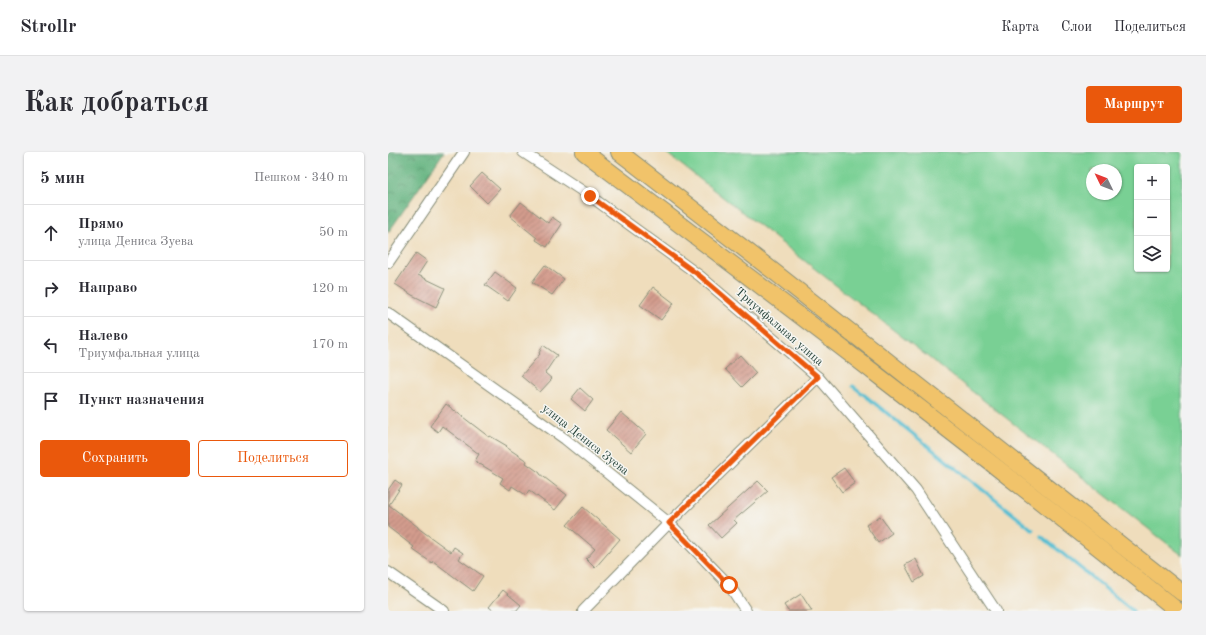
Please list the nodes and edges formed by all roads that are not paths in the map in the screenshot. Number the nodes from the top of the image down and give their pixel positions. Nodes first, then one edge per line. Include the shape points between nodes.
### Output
1 (464, 152) edge
2 (523, 152) edge
3 (584, 152) edge
4 (619, 152) edge
5 (388, 263) edge
6 (388, 313) edge
7 (818, 377) junction
8 (669, 523) junction
9 (388, 572) edge
10 (1182, 593) edge
11 (444, 611) edge
12 (583, 611) edge
13 (746, 611) edge
14 (996, 611) edge
15 (1178, 611) edge

1 - 5 street
2 - 7 street, Триумфальная улица via 590,196 700,276
3 - 15 main road via 1054,511
4 - 10 main road
6 - 8 street, улица Дениса Зуева via 565,439
7 - 8 street
7 - 14 street, Триумфальная улица via 916,490
8 - 12 street
8 - 13 street, улица Дениса Зуева via 729,585
9 - 11 street

